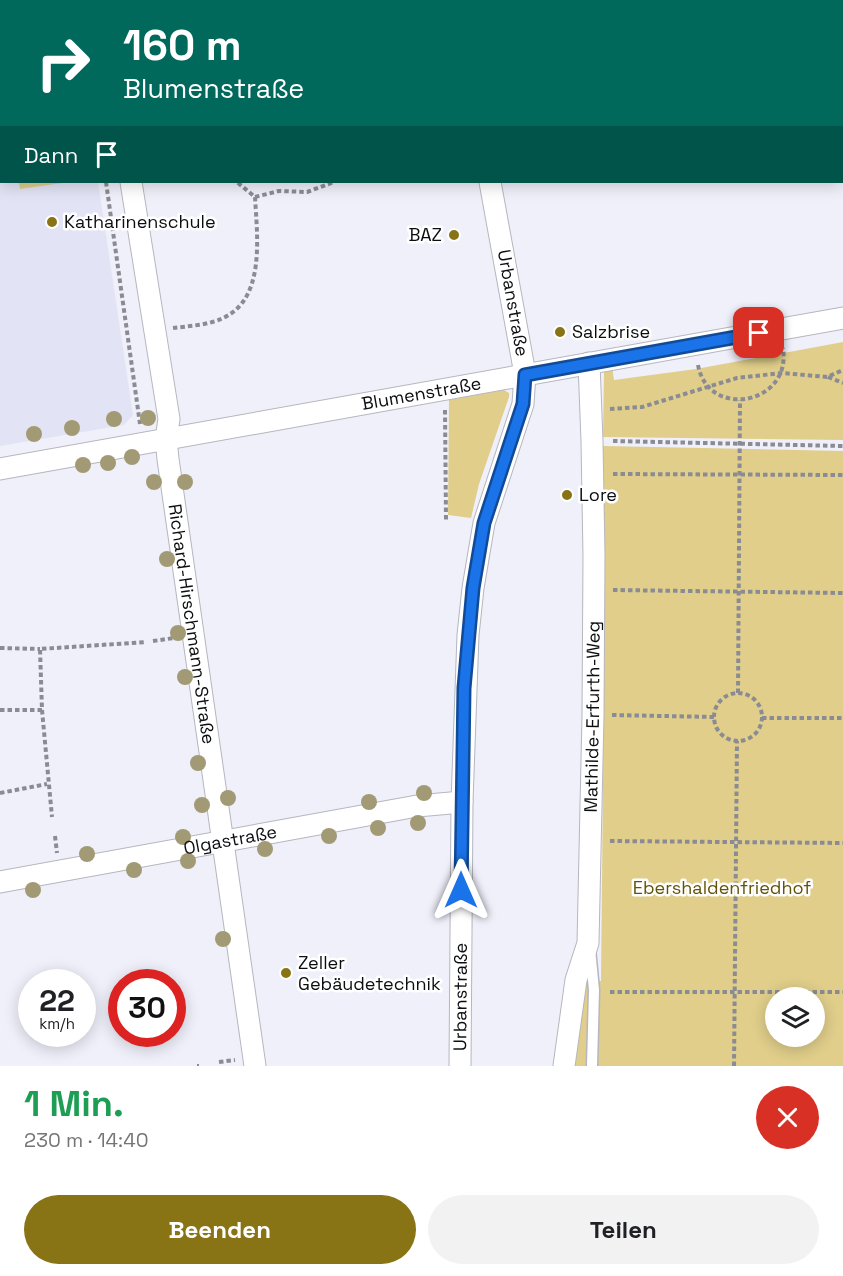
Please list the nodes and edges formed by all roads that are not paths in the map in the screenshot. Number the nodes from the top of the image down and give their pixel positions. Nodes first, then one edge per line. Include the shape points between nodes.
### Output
1 (131, 183) edge
2 (490, 183) edge
3 (843, 318) edge
4 (589, 363) junction
5 (525, 375) junction
6 (166, 439) junction
7 (0, 470) edge
8 (462, 802) junction
9 (222, 842) junction
10 (0, 882) edge
11 (588, 944) junction
12 (255, 1066) edge
13 (460, 1066) edge
14 (564, 1066) edge
15 (592, 1066) edge

1 - 6 street, Richard-Hirschmann-Straße via 169,419
2 - 5 street, Urbanstraße
3 - 4 street, Blumenstraße
4 - 5 street, Blumenstraße
4 - 11 street, Mathilde-Erfurth-Weg via 593,715
5 - 6 street, Blumenstraße
5 - 8 street, Urbanstraße via 523,404 484,523 473,588 464,688
6 - 7 street, Blumenstraße
6 - 9 street, Richard-Hirschmann-Straße
8 - 9 street, Olgastraße via 417,806
8 - 13 street, Urbanstraße
9 - 10 street, Olgastraße
9 - 12 street, Richard-Hirschmann-Straße
11 - 14 street, Mathilde-Erfurth-Weg via 576,980
11 - 15 lane via 594,990

